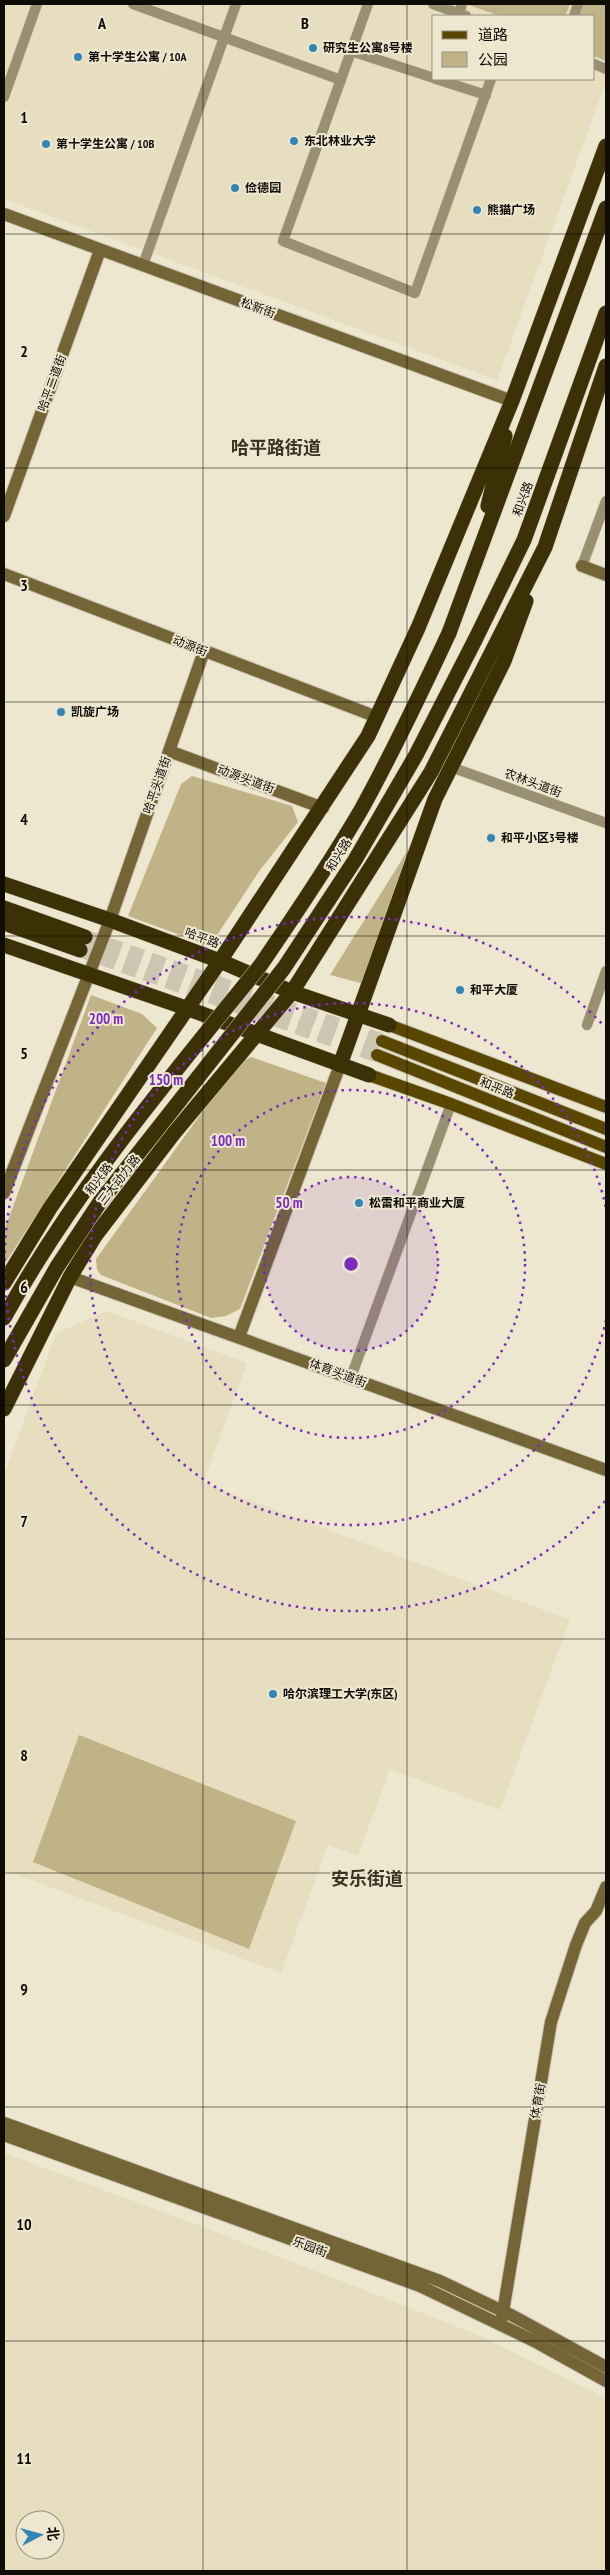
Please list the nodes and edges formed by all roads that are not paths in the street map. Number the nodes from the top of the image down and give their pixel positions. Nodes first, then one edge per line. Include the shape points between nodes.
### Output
1 (37, 4) edge
2 (133, 4) edge
3 (236, 4) edge
4 (368, 4) edge
5 (433, 4) edge
6 (462, 11) edge
7 (224, 37) junction
8 (351, 51) junction
9 (432, 77) edge
10 (341, 80) junction
11 (441, 80) edge
12 (491, 80) edge
13 (486, 95) junction
14 (4, 97) edge
15 (606, 146) edge
16 (606, 208) edge
17 (4, 214) edge
18 (100, 250) junction
19 (142, 265) junction
20 (606, 313) edge
21 (606, 366) edge
22 (518, 384) junction
23 (512, 401) junction
24 (584, 429) junction
25 (606, 501) edge
26 (4, 516) edge
27 (524, 540) junction
28 (545, 547) junction
29 (582, 566) joint
30 (4, 574) edge
31 (606, 575) edge
32 (468, 583) junction
33 (204, 651) junction
34 (377, 717) junction
35 (169, 751) junction
36 (451, 767) junction
37 (323, 808) junction
38 (606, 823) edge
39 (4, 884) edge
40 (4, 908) edge
41 (110, 920) junction
42 (4, 924) edge
43 (4, 945) edge
44 (220, 961) junction
45 (606, 972) edge
46 (89, 974) junction
47 (292, 992) junction
48 (186, 1008) junction
49 (359, 1014) junction
50 (389, 1025) joint
51 (587, 1025) dead end
52 (255, 1034) junction
53 (382, 1041) tunnel mouth
54 (377, 1055) tunnel mouth
55 (340, 1065) junction
56 (369, 1075) joint
57 (451, 1104) junction
58 (606, 1107) edge
59 (606, 1129) edge
60 (606, 1147) edge
61 (606, 1164) edge
62 (4, 1193) edge
63 (70, 1277) junction
64 (4, 1283) edge
65 (4, 1318) edge
66 (239, 1337) junction
67 (4, 1360) edge
68 (351, 1377) junction
69 (4, 1409) edge
70 (606, 1470) edge
71 (606, 1887) edge
72 (601, 1913) edge
73 (4, 2123) edge
74 (4, 2135) edge
75 (503, 2311) junction
76 (501, 2324) junction
77 (606, 2367) edge
78 (606, 2381) edge

1 - 14 street
2 - 7 street
3 - 7 street
4 - 8 street
5 - 6 street
7 - 10 street
7 - 19 street
8 - 9 street
8 - 10 street
10 - 13 street via 284,241 416,293
11 - 13 street
12 - 13 street
15 - 22 highway
16 - 32 highway
17 - 18 street, 松新街
18 - 19 street, 松新街
18 - 26 street, 哈平二道街
19 - 23 street, 松新街
20 - 27 highway, 和兴路
21 - 24 highway
22 - 23 highway
22 - 32 highway
23 - 34 highway via 418,628
24 - 27 highway
24 - 28 highway
25 - 29 street
27 - 67 highway, 和兴路, bridge via 416,755 355,860 284,968 100,1202 57,1267
28 - 36 highway via 504,661
28 - 47 highway via 431,772
29 - 31 street
30 - 33 street, 动源街
32 - 65 highway, bridge via 449,633 360,811 260,966 111,1154 64,1220
33 - 34 street, 动源街
33 - 35 street, 哈平头道街
34 - 37 highway
35 - 37 street, 动源头道街
35 - 41 street, 哈平头道街
36 - 38 street, 农林头道街
36 - 49 highway via 436,799
37 - 44 highway
39 - 41 highway, 哈平路
40 - 42 highway via 83,944
41 - 44 highway, 哈平路
41 - 46 street, 哈平头道街
43 - 46 highway
44 - 47 highway, 哈平路
44 - 48 highway
45 - 51 street
46 - 48 highway
46 - 62 street, 哈平头道街
47 - 49 highway, 哈平路
47 - 52 highway, 三大动力路
48 - 52 highway
48 - 64 highway via 50,1208
49 - 50 highway, 哈平路
49 - 55 highway
50 - 58 main road
52 - 55 highway
52 - 63 highway, 三大动力路 via 174,1133 101,1229
53 - 59 main road, 和平路
54 - 60 main road, 和平路
55 - 56 highway
55 - 66 street
56 - 57 main road
57 - 61 main road
57 - 68 street
63 - 66 street, 体育头道街
63 - 69 highway, 三大动力路
66 - 68 street, 体育头道街
68 - 70 street, 体育头道街
71 - 72 street, 体育街
72 - 75 street, 体育街 via 585,1923 552,2022
73 - 75 street, 乐园街 via 407,2268 476,2296
74 - 76 street, 乐园街 via 420,2286
75 - 76 street, 体育街
75 - 77 street, 乐园街
76 - 78 street, 乐园街

